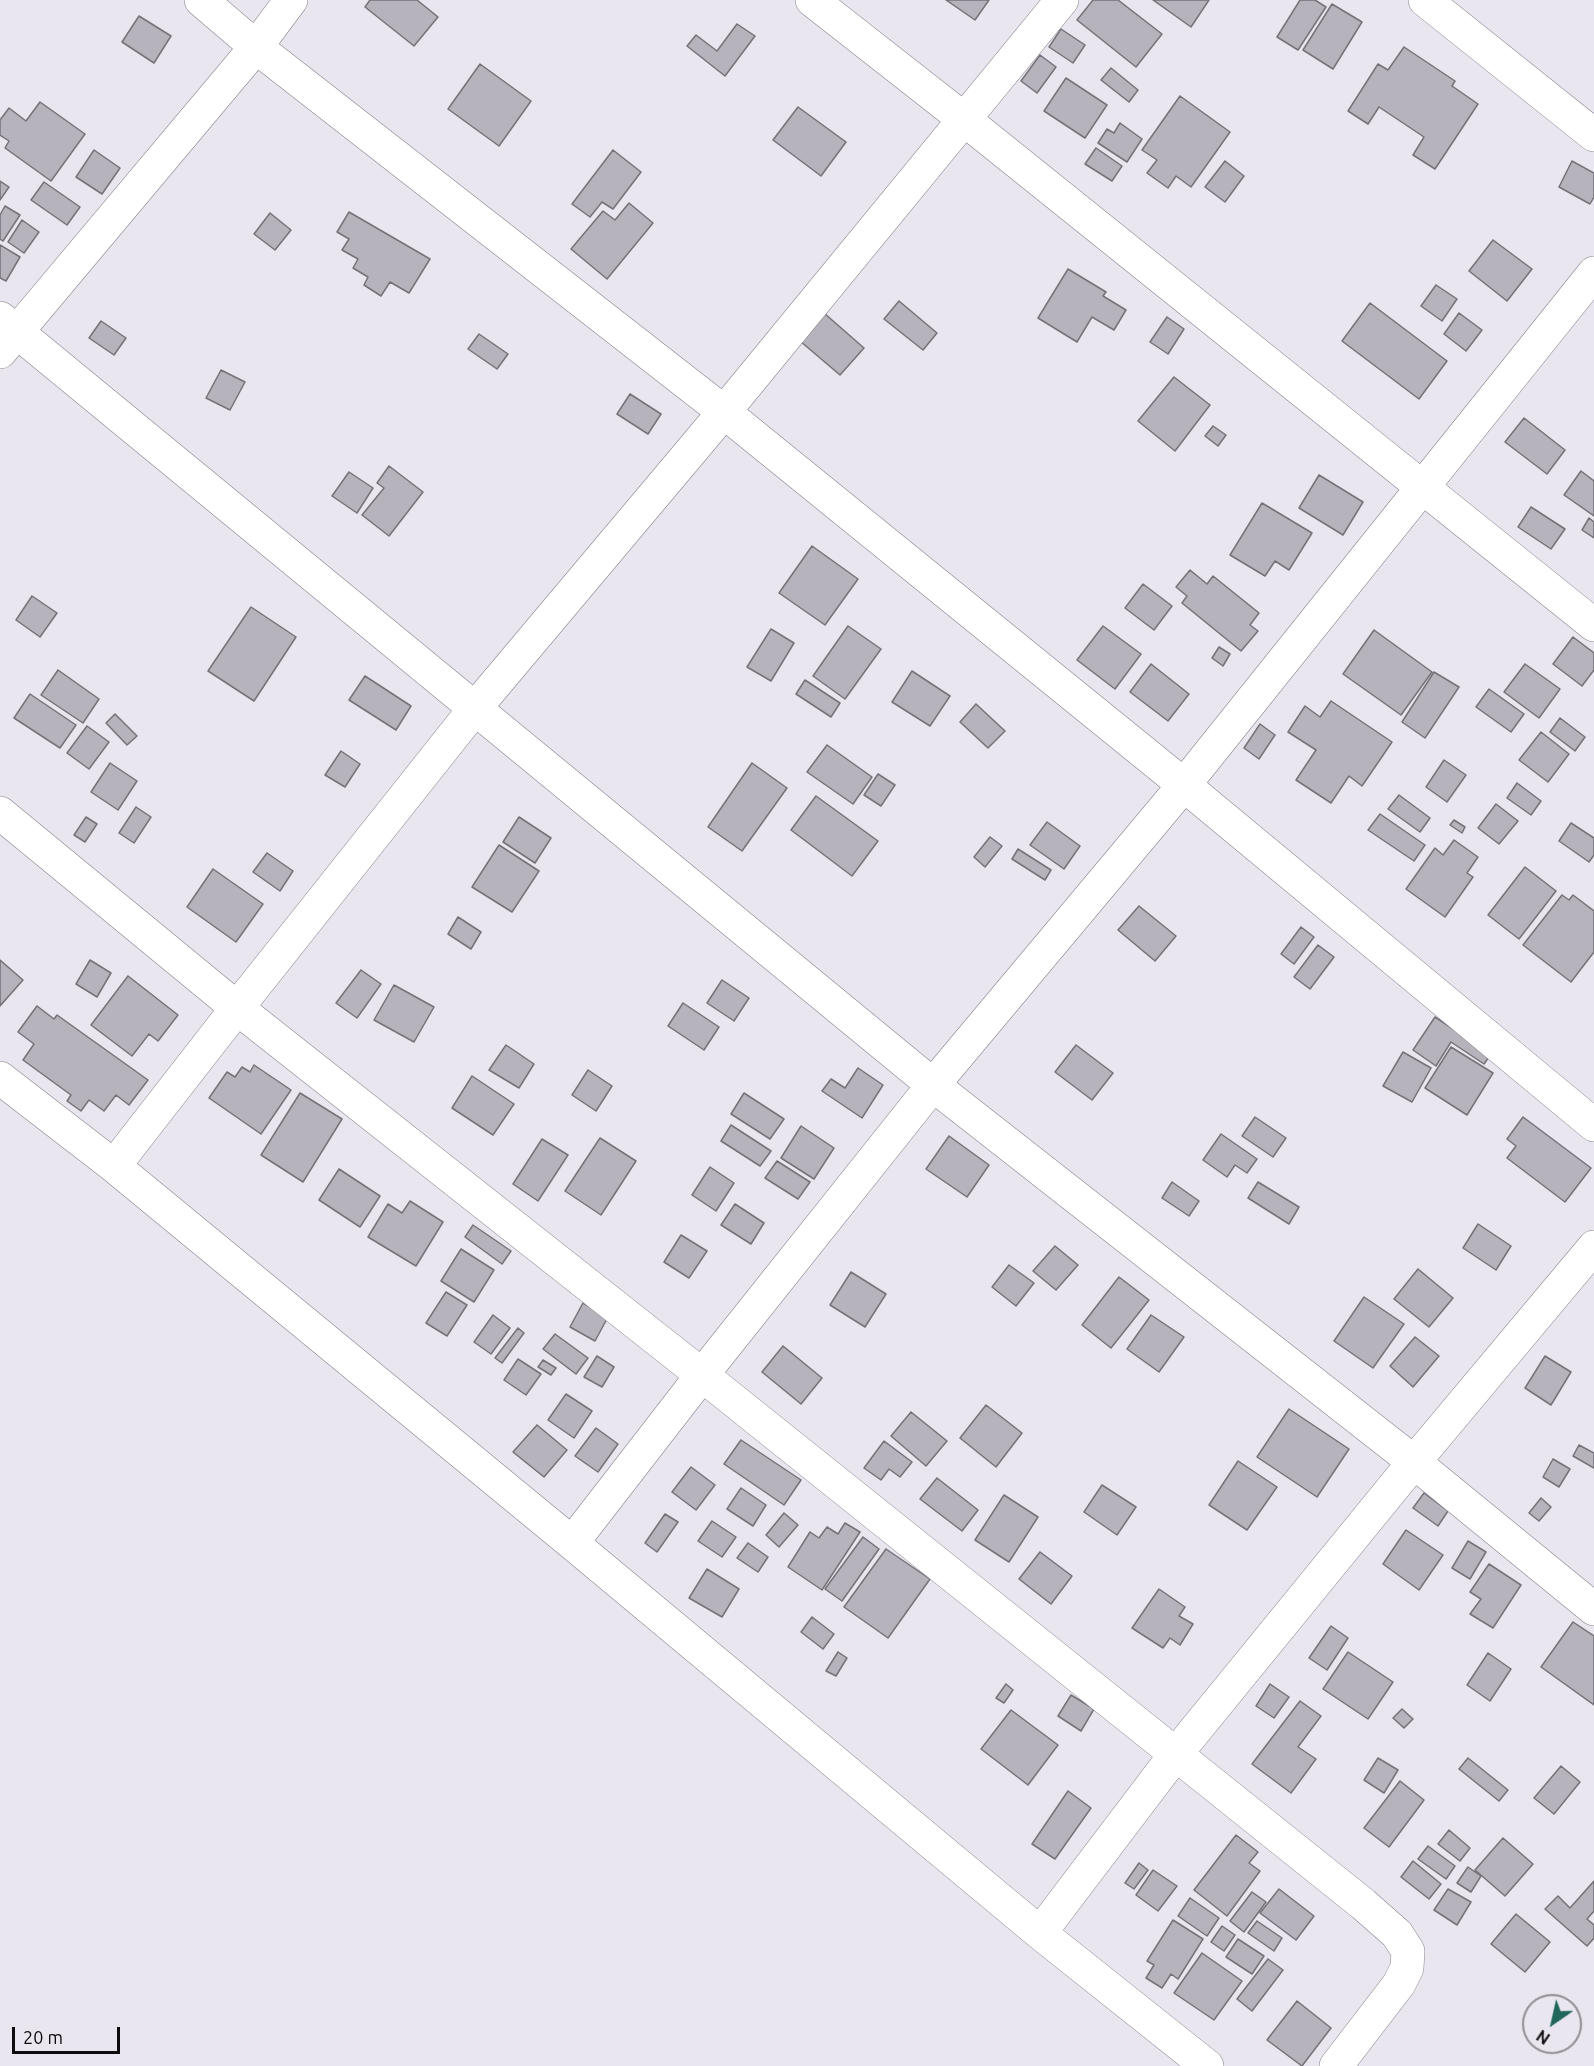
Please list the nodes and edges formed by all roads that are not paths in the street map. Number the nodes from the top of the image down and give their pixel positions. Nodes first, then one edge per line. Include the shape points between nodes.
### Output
1 (201, 0) edge
2 (291, 0) edge
3 (813, 0) edge
4 (1062, 0) edge
5 (1425, 0) edge
6 (256, 46) junction
7 (965, 120) junction
8 (1594, 135) edge
9 (1594, 273) edge
10 (6, 334) edge
11 (724, 411) junction
12 (1424, 487) junction
13 (1594, 625) edge
14 (476, 707) junction
15 (1184, 785) junction
16 (0, 813) edge
17 (237, 1008) junction
18 (0, 1078) edge
19 (933, 1085) junction
20 (1594, 1125) edge
21 (114, 1166) junction
22 (1594, 1247) edge
23 (702, 1375) junction
24 (1414, 1462) junction
25 (572, 1543) junction
26 (1594, 1609) edge
27 (1175, 1755) junction
28 (1040, 1933) junction
29 (1207, 2066) edge
30 (1336, 2066) edge

1 - 6 street
2 - 6 street
3 - 7 street
4 - 7 street
5 - 8 street
6 - 10 street
6 - 11 street
7 - 11 street
7 - 12 street
9 - 12 street
10 - 14 street
11 - 14 street
11 - 15 street
12 - 13 street
12 - 15 street
14 - 17 street
14 - 19 street
15 - 19 street
15 - 20 street
16 - 17 street
17 - 21 street
17 - 23 street
18 - 21 street
19 - 23 street
19 - 24 street
21 - 25 street
22 - 24 street
23 - 25 street
23 - 27 street
24 - 26 street
24 - 27 street
25 - 28 street
27 - 28 street
27 - 30 street via 1363,1904 1397,1934 1408,1952 1407,1968 1399,1984
28 - 29 street

